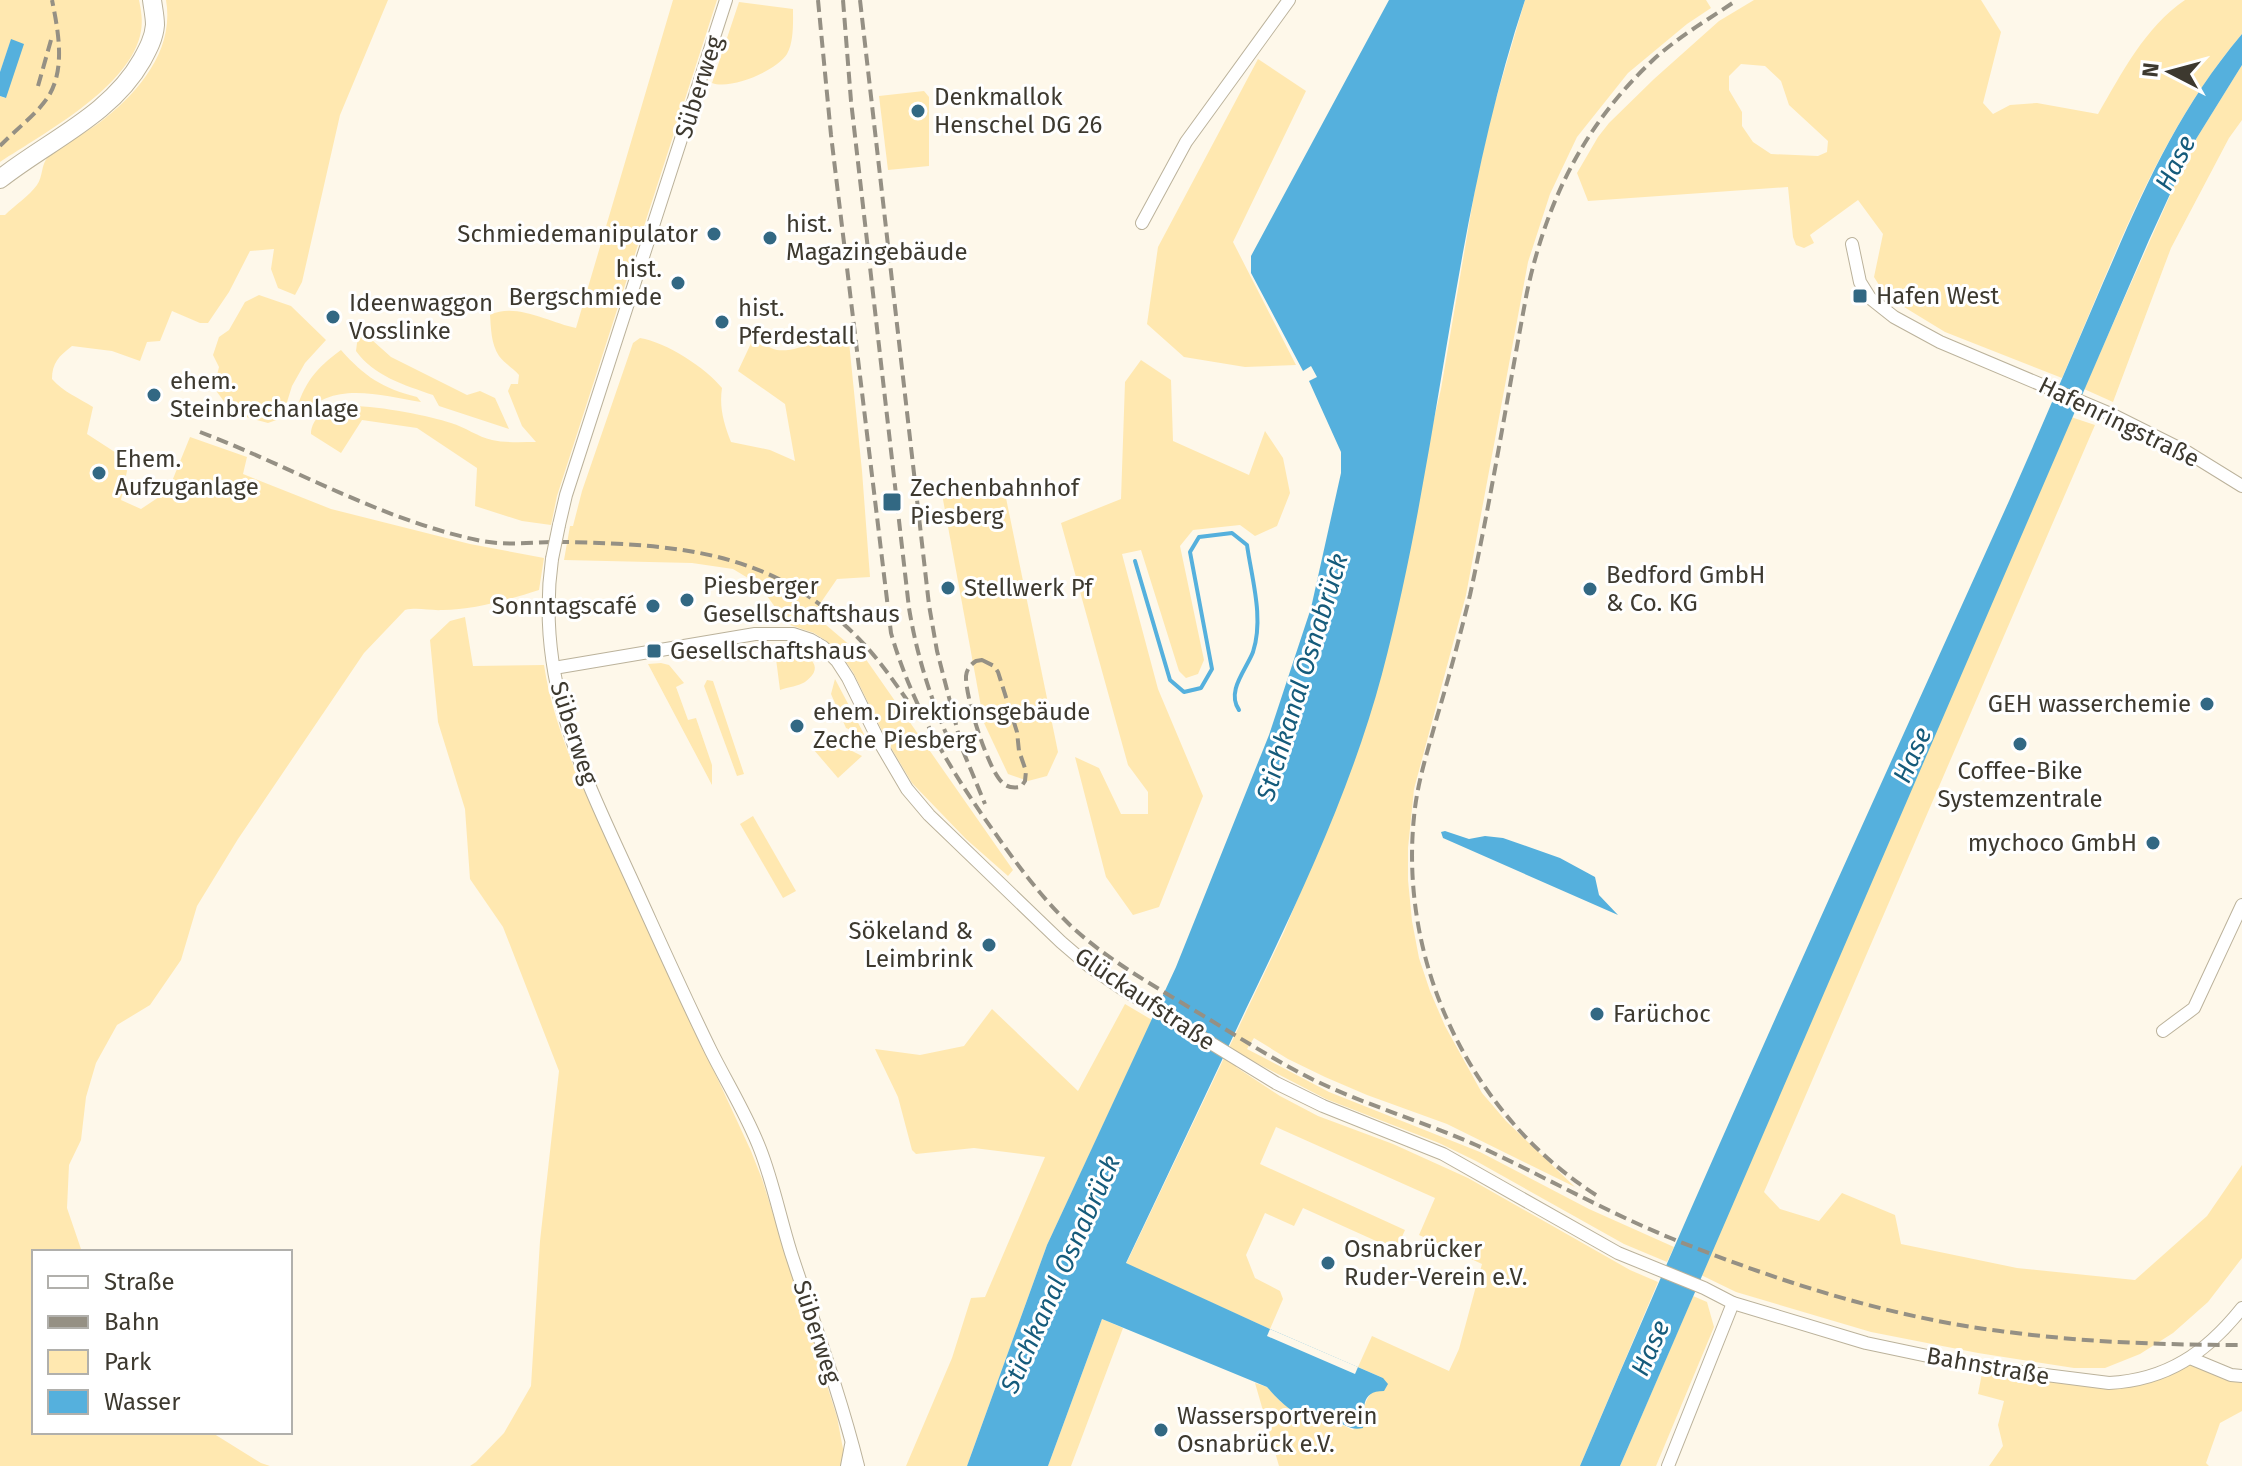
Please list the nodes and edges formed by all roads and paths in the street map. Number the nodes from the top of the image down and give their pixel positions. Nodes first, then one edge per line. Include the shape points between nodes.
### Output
1 (152, 0) edge
2 (726, 0) edge
3 (1289, 0) edge
4 (0, 179) edge
5 (1142, 223) dead end
6 (1852, 244) dead end
7 (2242, 486) edge
8 (554, 668) junction
9 (2242, 905) edge
10 (2163, 1031) dead end
11 (1733, 1303) junction
12 (2242, 1308) edge
13 (2190, 1358) junction
14 (2242, 1376) edge
15 (852, 1442) junction
16 (847, 1466) edge
17 (858, 1466) edge
18 (1668, 1466) edge

1 - 4 street via 153,36 129,81 93,115
2 - 8 street, Süberweg, bridge via 559,525 548,608
3 - 5 street via 1186,142
6 - 7 street, Hafenringstraße via 1860,282 1894,317 1940,342 2093,406
8 - 11 street, Glückaufstraße via 755,634 793,634 811,640 837,661 907,789 929,815 1089,966 1250,1068 1323,1106 1443,1154 1618,1253
8 - 15 street, Süberweg via 559,703 583,772 759,1147
9 - 10 street via 2194,1008
11 - 13 street, Bahnstraße via 1866,1343 2072,1380 2131,1382
11 - 18 street
12 - 13 street, Bahnstraße
13 - 14 street
15 - 16 street, Süberweg
15 - 17 street, Süberweg

